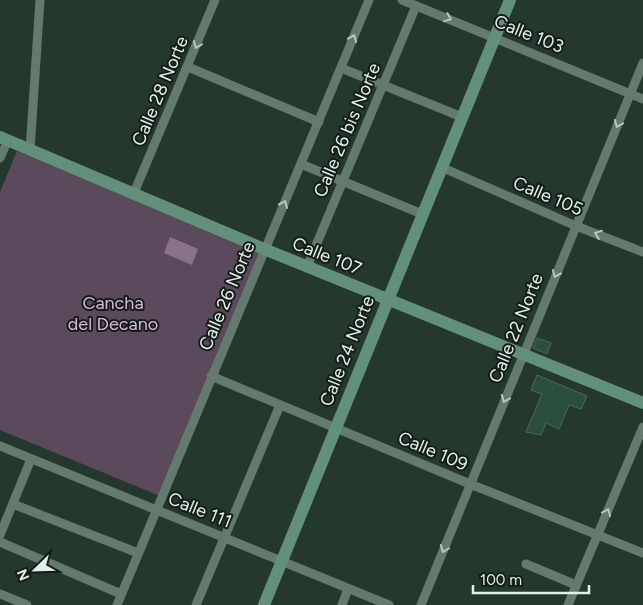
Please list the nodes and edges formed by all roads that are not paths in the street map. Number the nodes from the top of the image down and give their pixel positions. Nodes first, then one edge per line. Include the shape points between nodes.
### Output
1 (40, 0) edge
2 (215, 0) edge
3 (368, 0) edge
4 (402, 0) edge
5 (510, 0) edge
6 (416, 6) junction
7 (495, 37) junction
8 (643, 63) edge
9 (188, 67) junction
10 (341, 68) junction
11 (384, 86) junction
12 (631, 94) junction
13 (643, 98) edge
14 (462, 117) junction
15 (319, 122) junction
16 (4, 138) edge
17 (30, 150) junction
18 (0, 158) edge
19 (301, 164) junction
20 (441, 167) junction
21 (343, 181) junction
22 (133, 195) junction
23 (422, 214) junction
24 (576, 226) junction
25 (264, 249) junction
26 (643, 252) edge
27 (307, 267) junction
28 (387, 299) junction
29 (523, 354) junction
30 (211, 376) junction
31 (643, 403) edge
32 (280, 405) junction
33 (335, 427) junction
34 (643, 427) edge
35 (0, 446) edge
36 (31, 459) junction
37 (470, 484) junction
38 (13, 504) junction
39 (156, 510) junction
40 (597, 534) junction
41 (0, 535) edge
42 (224, 538) junction
43 (0, 542) edge
44 (643, 552) edge
45 (138, 553) junction
46 (283, 561) junction
47 (526, 564) dead end
48 (576, 585) junction
49 (348, 589) junction
50 (0, 594) edge
51 (121, 594) junction
52 (27, 605) edge
53 (117, 605) edge
54 (196, 605) edge
55 (264, 605) edge
56 (342, 605) edge
57 (389, 605) edge
58 (421, 605) edge
59 (568, 605) edge

1 - 17 street
2 -> 9 street, Calle 28 Norte
10 -> 3 street, Calle 26 Norte
4 - 6 street, Calle 103
5 - 7 street, Calle 24 Norte
6 -> 7 street, Calle 103
6 - 11 street, Calle 26 bis Norte
7 - 12 street, Calle 103
7 - 14 street, Calle 24 Norte
8 - 12 street, Calle 22 Norte
9 - 15 street
9 - 22 street, Calle 28 Norte
10 - 11 street
10 - 15 street, Calle 26 Norte
11 - 14 street
11 - 21 street, Calle 26 bis Norte
12 - 13 street, Calle 103
12 -> 24 street, Calle 22 Norte
14 - 20 street, Calle 24 Norte
15 - 19 street, Calle 26 Norte
16 - 17 street, Calle 107
16 - 18 street
17 - 22 street, Calle 107
19 - 21 street
25 -> 19 street, Calle 26 Norte
20 - 23 street, Calle 24 Norte
20 - 24 street, Calle 105
21 - 23 street
21 - 27 street, Calle 26 bis Norte
22 - 25 street, Calle 107
23 - 28 street, Calle 24 Norte
26 -> 24 street, Calle 105
24 -> 29 street, Calle 22 Norte
25 - 27 street, Calle 107
25 - 30 street, Calle 26 Norte
27 - 28 street, Calle 107
28 - 29 street, Calle 107
28 - 33 street, Calle 24 Norte
29 - 31 street, Calle 107
29 -> 37 street, Calle 22 Norte
30 - 32 street, Calle 109
30 - 39 street, Calle 26 Norte
32 - 33 street, Calle 109
32 - 42 street
33 - 37 street, Calle 109
33 - 46 street, Calle 24 Norte
40 -> 34 street
35 - 36 street, Calle 111
36 - 38 street
36 - 39 street, Calle 111
37 - 40 street, Calle 109
37 -> 58 street, Calle 22 Norte
38 - 41 street
38 - 45 street
39 - 42 street, Calle 111
39 - 45 street, Calle 26 Norte
40 - 44 street, Calle 109
40 - 48 street
42 - 46 street, Calle 111
42 - 54 street
43 - 51 street
45 - 51 street, Calle 26 Norte
46 - 49 street, Calle 111
46 - 55 street, Calle 24 Norte
47 - 48 street
48 - 59 street
49 - 56 street
49 - 57 street, Calle 111
50 - 52 street
51 - 53 street, Calle 26 Norte

